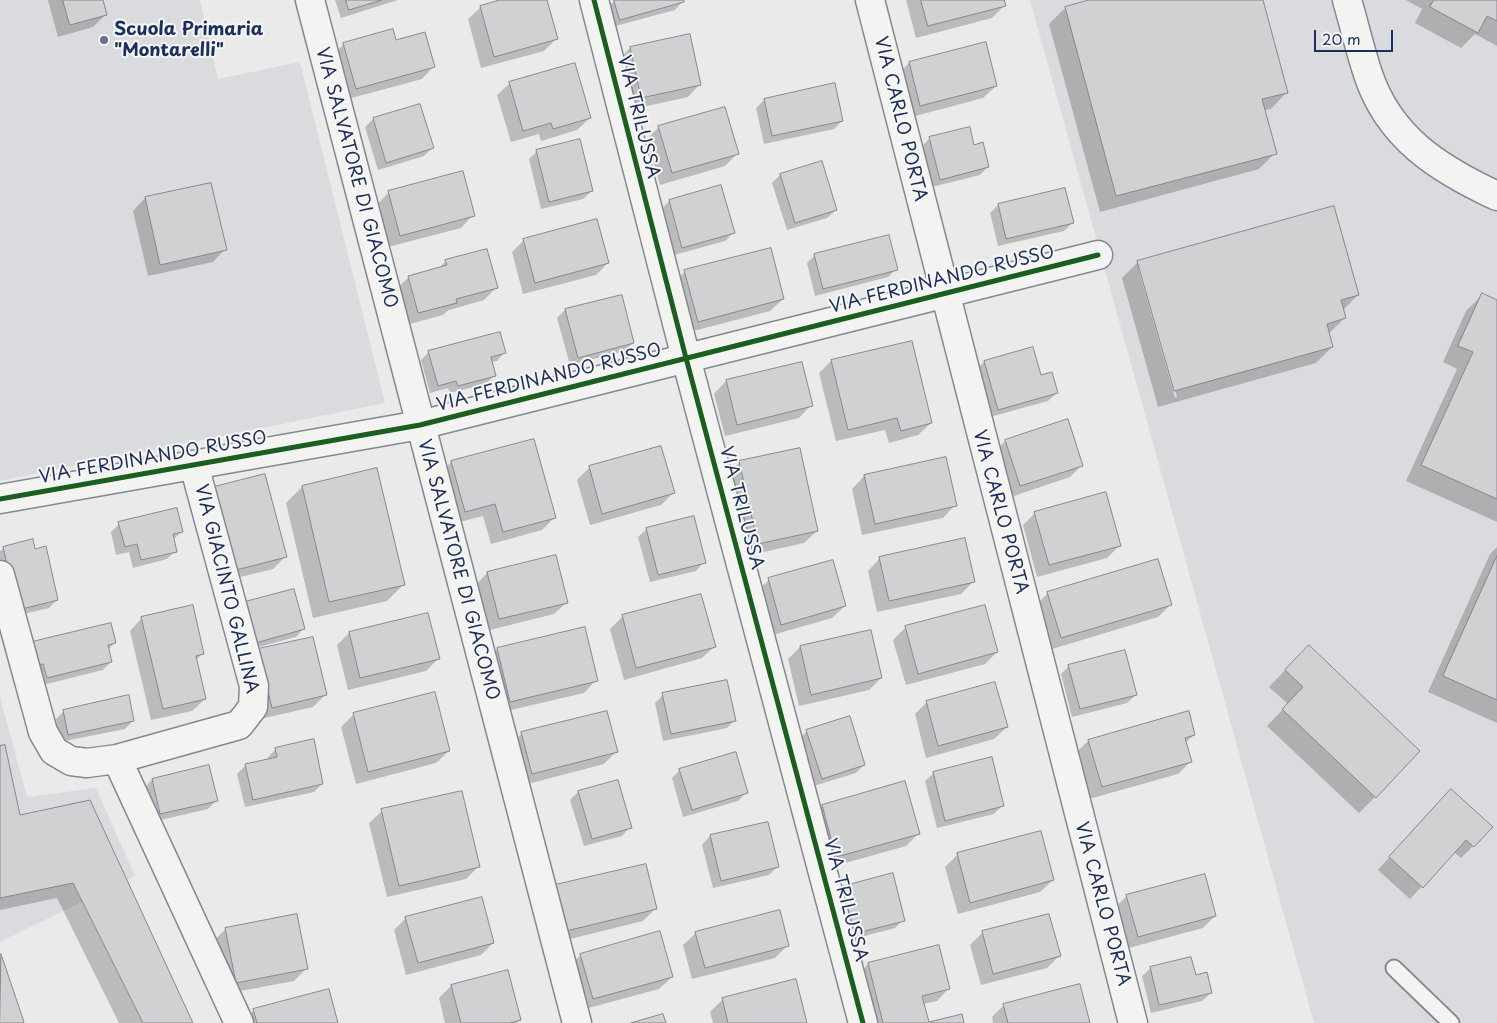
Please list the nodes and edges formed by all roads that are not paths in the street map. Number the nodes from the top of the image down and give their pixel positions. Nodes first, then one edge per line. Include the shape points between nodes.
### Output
1 (310, 0) edge
2 (594, 0) edge
3 (870, 0) edge
4 (1347, 0) edge
5 (1497, 196) edge
6 (1098, 255) dead end
7 (944, 293) junction
8 (686, 358) junction
9 (420, 424) junction
10 (194, 465) junction
11 (0, 499) edge
12 (0, 575) edge
13 (117, 759) junction
14 (1394, 968) dead end
15 (239, 1023) edge
16 (577, 1023) edge
17 (863, 1023) edge
18 (1133, 1023) edge
19 (1451, 1023) edge

1 - 9 street, VIA SALVATORE DI GIACOMO
2 - 8 street, VIA TRILUSSA
3 - 7 street, VIA CARLO PORTA
4 - 5 street via 1370,80 1398,129 1438,166
6 - 7 street, VIA FERDINANDO RUSSO
7 - 8 street, VIA FERDINANDO RUSSO
7 - 18 street, VIA CARLO PORTA
8 - 9 street, VIA FERDINANDO RUSSO
8 - 17 street, VIA TRILUSSA
9 - 10 street, VIA FERDINANDO RUSSO
9 - 16 street, VIA SALVATORE DI GIACOMO
10 - 11 street, VIA FERDINANDO RUSSO
10 - 13 street, VIA GIACINTO GALLINA via 255,698 250,713 239,725
12 - 13 street via 43,732 54,751 63,758 87,763
13 - 15 street
14 - 19 lane

